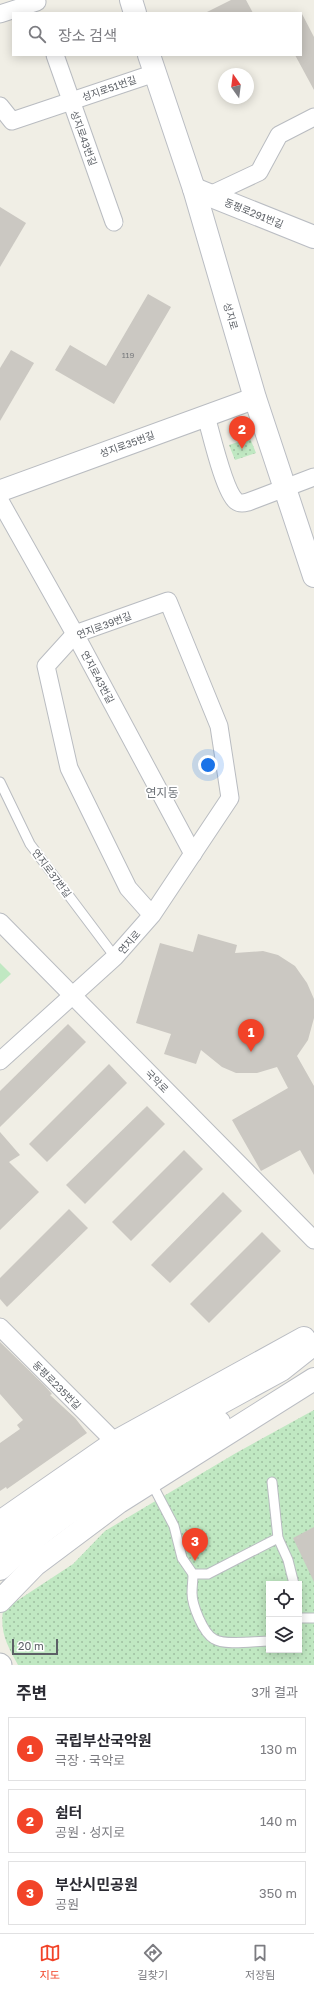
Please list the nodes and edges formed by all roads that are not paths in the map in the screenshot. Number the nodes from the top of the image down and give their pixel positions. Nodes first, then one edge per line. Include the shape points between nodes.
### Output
1 (131, 0) edge
2 (38, 5) edge
3 (135, 12) edge
4 (0, 14) edge
5 (55, 56) edge
6 (152, 64) edge
7 (71, 101) junction
8 (0, 106) edge
9 (314, 117) edge
10 (202, 192) junction
11 (114, 222) dead end
12 (314, 237) edge
13 (255, 398) junction
14 (206, 416) junction
15 (314, 477) edge
16 (285, 488) junction
17 (0, 491) edge
18 (0, 501) edge
19 (314, 576) edge
20 (76, 634) junction
21 (0, 782) edge
22 (230, 798) joint
23 (194, 854) junction
24 (152, 915) junction
25 (0, 922) edge
26 (115, 957) junction
27 (72, 995) junction
28 (0, 1061) edge
29 (314, 1240) edge
30 (0, 1327) edge
31 (314, 1332) edge
32 (314, 1344) edge
33 (314, 1368) edge
34 (314, 1379) edge
35 (115, 1442) junction
36 (107, 1475) junction
37 (151, 1482) junction
38 (272, 1482) dead end
39 (2, 1518) edge
40 (278, 1538) junction
41 (0, 1545) edge
42 (0, 1570) edge
43 (193, 1574) junction
44 (293, 1581) edge
45 (0, 1601) edge
46 (302, 1618) edge
47 (314, 1618) edge
48 (266, 1641) edge

1 - 3 main road
2 - 4 street
5 - 7 street, 성지로43번길
6 - 7 street, 성지로51번길
6 - 10 main road, 성지로
7 - 8 street, 성지로51번길 via 12,121
7 - 11 street, 성지로43번길
9 - 10 street via 279,135 259,172
10 - 12 main road, 동평로291번길
10 - 13 main road, 성지로
13 - 14 street, 성지로35번길
13 - 16 main road, 성지로
14 - 16 street via 224,479 235,501 242,504
14 - 17 street, 성지로35번길
15 - 16 street
16 - 19 main road, 성지로
18 - 20 street, 연지로43번길
20 - 22 street, 연지로39번길 via 168,601 219,726
20 - 23 street, 연지로43번길
20 - 24 street, 연지로39번길 via 46,666 69,768 128,888
21 - 26 lane, 연지로37번길 via 30,844
22 - 23 street, 연지로
23 - 24 street, 연지로
24 - 26 street, 연지로
25 - 27 street, 국악로
26 - 27 street, 연지로
27 - 28 street, 연지로
27 - 29 street, 국악로
30 - 35 street, 동평로235번길
31 - 35 main road
32 - 36 main road via 280,1370
33 - 36 main road
34 - 37 main road
35 - 39 main road
36 - 41 main road via 43,1509
36 - 42 main road
37 - 43 lane via 174,1526 182,1558
37 - 45 main road via 119,1502 35,1565
38 - 40 lane
40 - 43 lane via 208,1574
40 - 44 lane via 288,1560
43 - 48 lane via 192,1594 198,1614 204,1630 214,1640
46 - 47 lane

